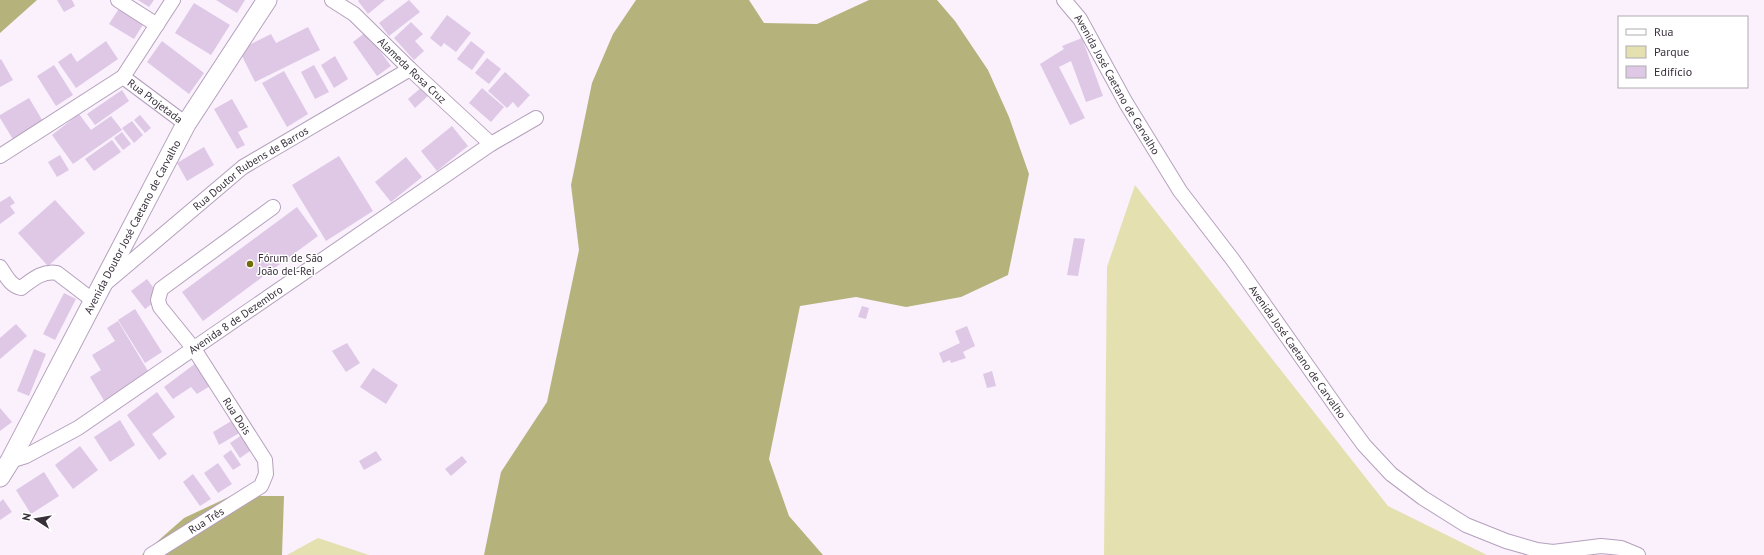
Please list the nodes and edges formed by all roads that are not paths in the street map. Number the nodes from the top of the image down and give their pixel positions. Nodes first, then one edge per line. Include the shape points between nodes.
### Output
1 (118, 0) edge
2 (173, 0) edge
3 (267, 0) edge
4 (332, 0) edge
5 (1064, 0) edge
6 (157, 25) junction
7 (410, 69) junction
8 (123, 77) junction
9 (536, 118) dead end
10 (186, 124) junction
11 (491, 144) junction
12 (0, 156) edge
13 (273, 207) dead end
14 (0, 266) edge
15 (104, 285) junction
16 (95, 302) junction
17 (194, 349) junction
18 (3, 468) edge
19 (260, 486) joint
20 (151, 555) edge
21 (1638, 555) edge

1 - 6 street
2 - 6 street
3 - 10 main road, Avenida Doutor José Caetano de Carvalho
4 - 7 street, Alameda Rosa Cruz via 354,14
5 - 21 street, Avenida José Caetano de Carvalho via 1080,19 1126,103 1180,191 1234,260 1364,445 1391,474 1466,525 1506,541 1553,552 1601,546 1621,548
6 - 8 street
7 - 11 street, Alameda Rosa Cruz
7 - 15 street, Rua Doutor Rubens de Barros via 243,167
8 - 10 street, Rua Projetada
8 - 12 street
9 - 11 street, Avenida 8 de Dezembro
10 - 15 main road, Avenida Doutor José Caetano de Carvalho
11 - 17 street, Avenida 8 de Dezembro
13 - 17 street, Rua Dois via 161,289 158,300 160,307
14 - 16 street via 16,287 21,288 45,272 57,273
15 - 16 main road, Avenida Doutor José Caetano de Carvalho
16 - 18 main road, Avenida Doutor José Caetano de Carvalho
17 - 18 street, Avenida 8 de Dezembro via 78,428
17 - 19 street, Rua Dois via 266,460 266,474
19 - 20 street, Rua Três

